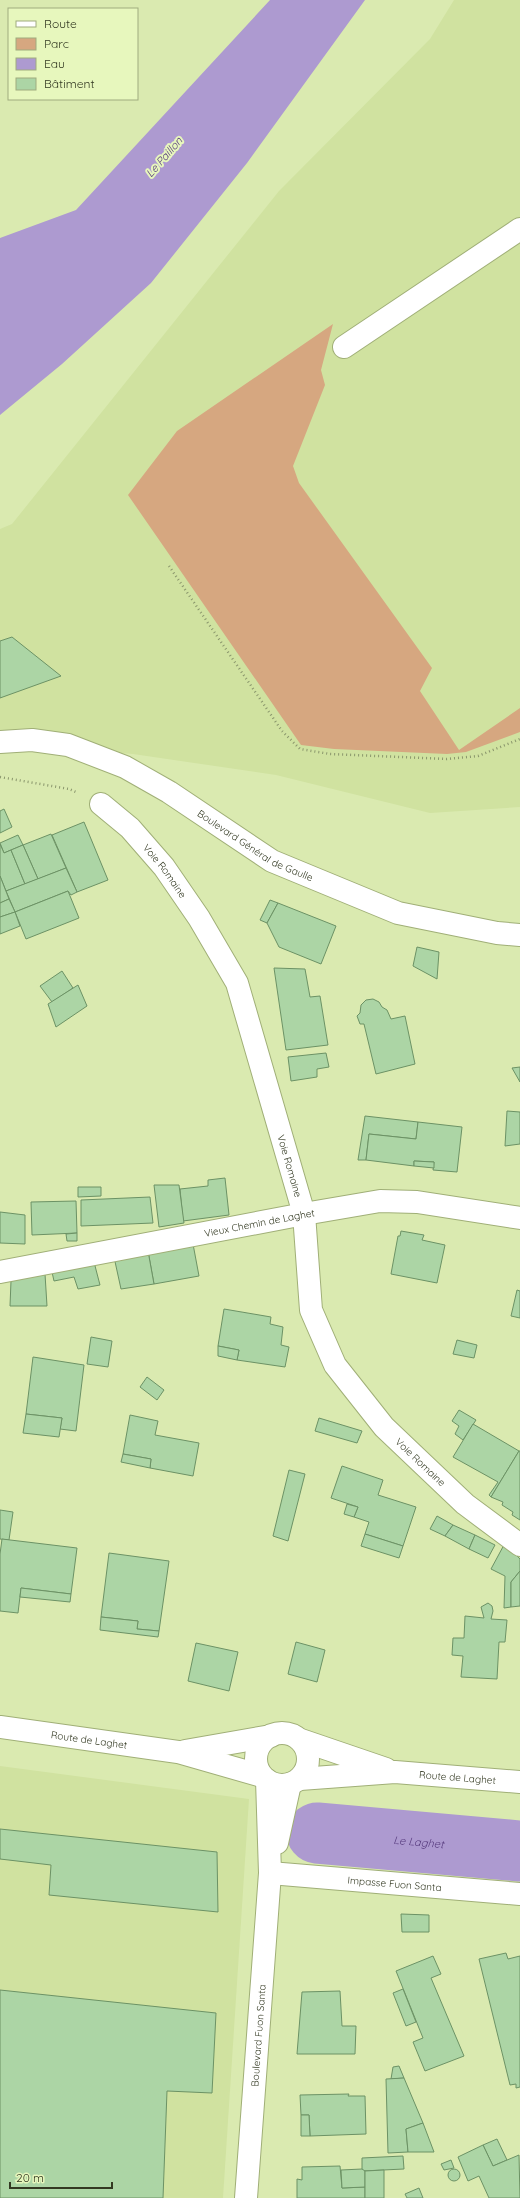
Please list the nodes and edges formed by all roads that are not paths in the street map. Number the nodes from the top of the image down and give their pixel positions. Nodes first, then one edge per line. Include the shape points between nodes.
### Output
1 (520, 229) edge
2 (344, 347) dead end
3 (0, 742) edge
4 (101, 804) dead end
5 (520, 935) edge
6 (304, 1214) junction
7 (520, 1218) edge
8 (0, 1272) edge
9 (520, 1545) edge
10 (0, 1727) edge
11 (271, 1736) junction
12 (301, 1740) junction
13 (178, 1752) junction
14 (395, 1772) junction
15 (265, 1778) junction
16 (295, 1782) junction
17 (520, 1782) edge
18 (270, 1873) junction
19 (520, 1894) edge
20 (246, 2198) edge

1 - 2 street
3 - 5 street, Boulevard Général de Gaulle via 32,740 68,745 125,767 169,792 272,861 398,913 497,934
4 - 6 street, Voie Romaine via 130,828 164,867 199,918 237,983
6 - 7 street, Vieux Chemin de Laghet via 380,1201 417,1202
6 - 8 street, Vieux Chemin de Laghet
6 - 9 street, Voie Romaine via 311,1310 335,1366 384,1427 465,1504
10 - 13 street, Route de Laghet
11 - 12 street via 287,1734
11 - 13 street, Route de Laghet
11 - 15 street via 260,1746 257,1754 256,1762
12 - 14 street, Route de Laghet
12 - 16 street via 306,1748 308,1760 305,1773
13 - 15 street, Route de Laghet
14 - 16 street, Route de Laghet
14 - 17 street, Route de Laghet
15 - 16 street via 282,1785
15 - 18 street, Boulevard Fuon Santa
16 - 18 street, Boulevard Fuon Santa
18 - 19 street, Impasse Fuon Santa
18 - 20 street, Boulevard Fuon Santa

